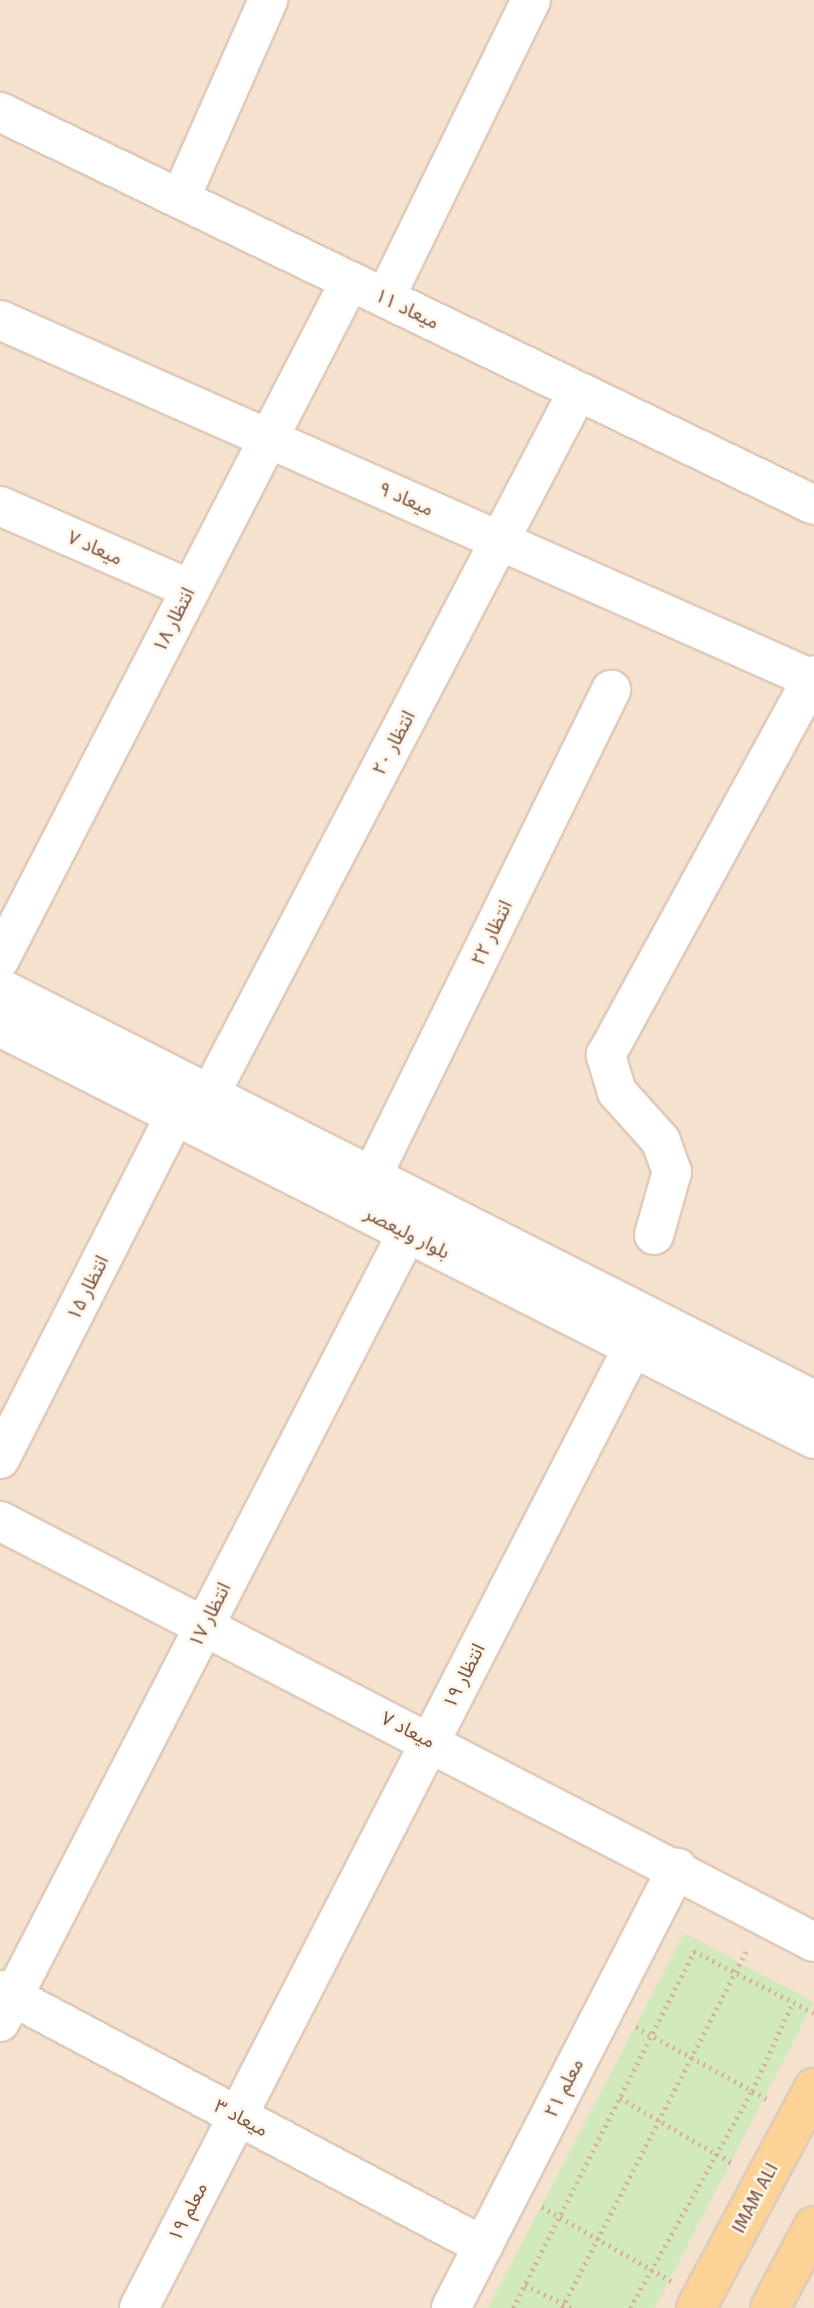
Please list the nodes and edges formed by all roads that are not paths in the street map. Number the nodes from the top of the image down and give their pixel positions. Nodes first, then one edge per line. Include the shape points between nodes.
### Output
1 (268, 0) edge
2 (531, 0) edge
3 (0, 112) edge
4 (180, 199) junction
5 (350, 281) junction
6 (385, 298) junction
7 (0, 320) edge
8 (578, 391) junction
9 (269, 439) junction
10 (814, 505) edge
11 (0, 506) edge
12 (500, 541) junction
13 (190, 589) junction
14 (813, 677) edge
15 (611, 690) dead end
16 (0, 960) edge
17 (0, 988) edge
18 (0, 1027) edge
19 (210, 1094) junction
20 (175, 1116) junction
21 (348, 1177) junction
22 (407, 1233) junction
23 (654, 1235) dead end
24 (633, 1348) junction
25 (814, 1400) edge
26 (814, 1439) edge
27 (0, 1459) edge
28 (0, 1521) edge
29 (204, 1625) junction
30 (430, 1741) junction
31 (677, 1868) junction
32 (814, 1941) edge
33 (4, 2003) edge
34 (806, 2103) edge
35 (238, 2116) junction
36 (814, 2226) edge
37 (483, 2246) junction
38 (699, 2303) edge
39 (139, 2308) edge
40 (451, 2308) edge
41 (770, 2308) edge

1 - 4 street
2 - 6 street
3 - 4 street, میعاد ۱۱
4 - 5 street, میعاد ۱۱
5 - 6 street, میعاد ۱۱
5 - 9 street, انتظار ۱۸
6 - 8 street, میعاد ۱۱
7 - 9 street, میعاد ۹
8 - 10 street, میعاد ۱۱
8 - 12 street, انتظار ۲۰
9 - 12 street, میعاد ۹
9 - 13 street, انتظار ۱۸
11 - 13 street, میعاد ۷
12 - 14 street, میعاد ۹
12 - 19 street, انتظار ۲۰
13 - 16 street, انتظار ۱۸
14 - 23 street via 606,1055 617,1092 661,1141 672,1172
15 - 21 street, انتظار ۲۲
17 - 19 street, بلوار ولیعصر
18 - 20 street, بلوار ولیعصر
19 - 21 street, بلوار ولیعصر
20 - 21 street, بلوار ولیعصر
20 - 27 street, انتظار ۱۵
21 - 22 street, بلوار ولیعصر
21 - 25 street, بلوار ولیعصر
22 - 24 street, بلوار ولیعصر
22 - 29 street, انتظار ۱۷
24 - 26 street, بلوار ولیعصر
24 - 30 street, انتظار ۱۹
28 - 29 street, میعاد ۷
29 - 30 street, میعاد ۷
29 - 33 street, انتظار ۱۷
30 - 31 street, میعاد ۷
30 - 35 street, انتظار ۱۹
31 - 32 street, میعاد ۷
31 - 37 street, معلم ۲۱
33 - 35 street, میعاد ۳
34 - 38 main road, IMAM ALI
35 - 37 street, میعاد ۳
35 - 39 street, معلم ۱۹
36 - 41 main road
37 - 40 street, معلم ۲۱

